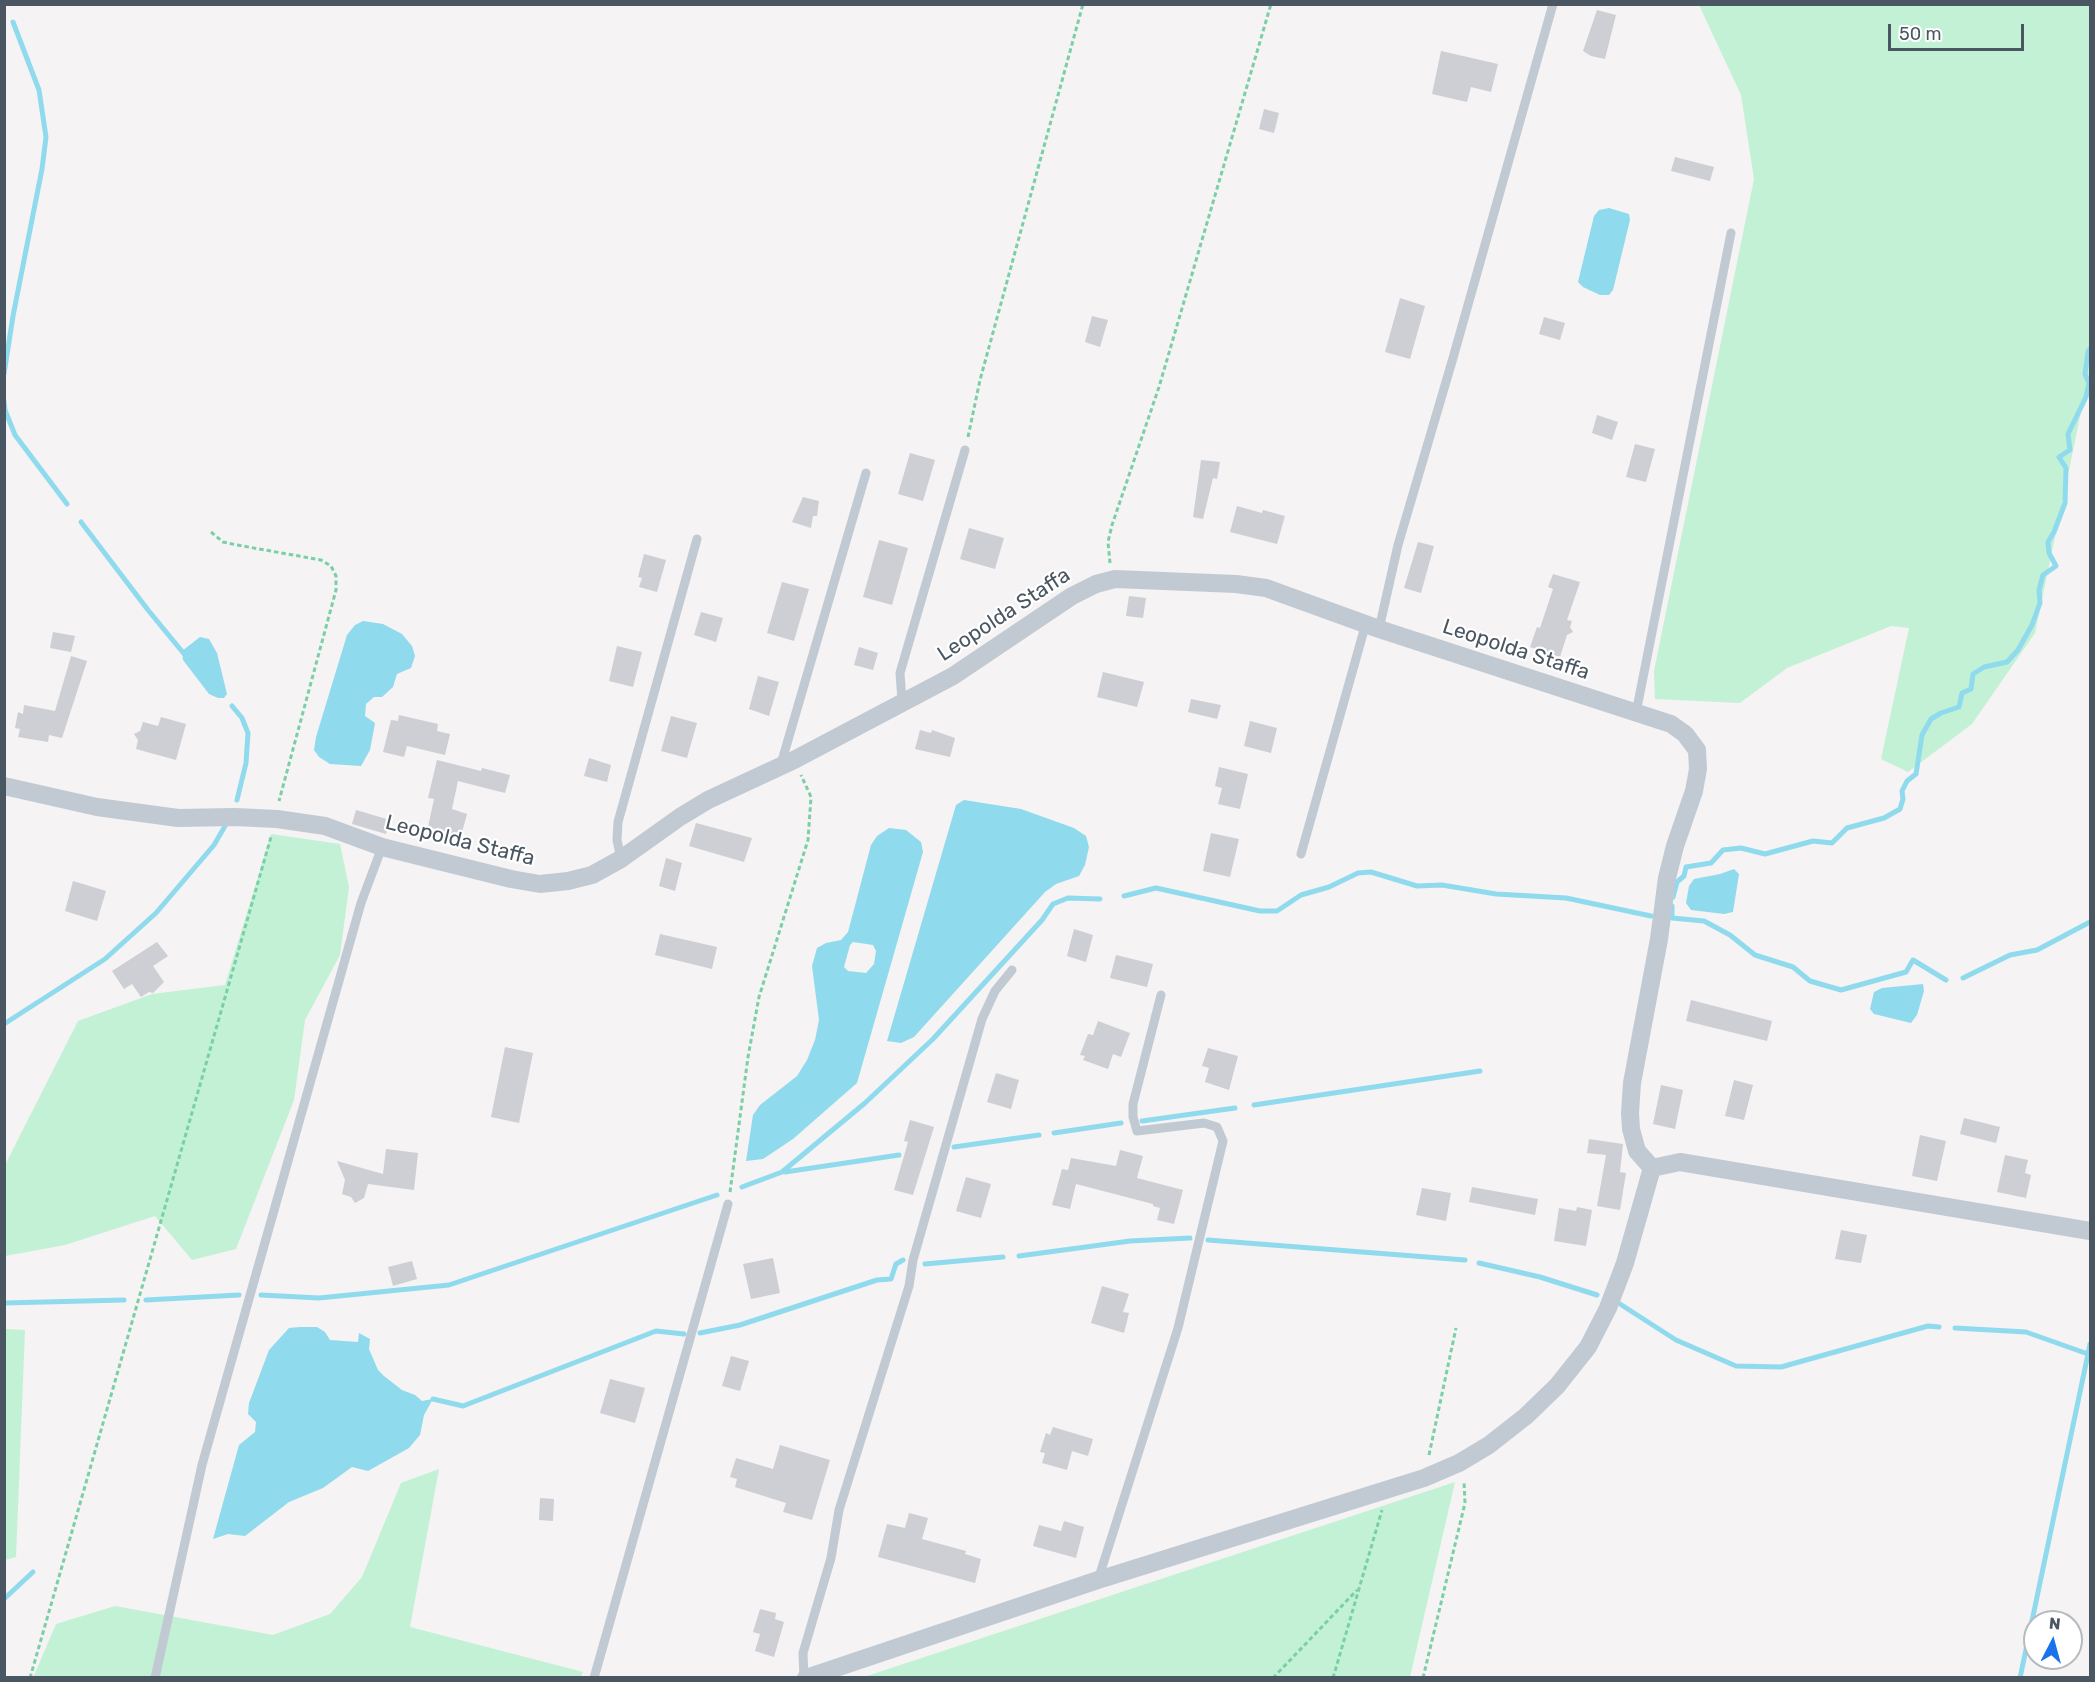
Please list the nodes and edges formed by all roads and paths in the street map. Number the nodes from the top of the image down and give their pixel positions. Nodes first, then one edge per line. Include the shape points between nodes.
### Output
1 (1083, 4) edge
2 (1271, 4) edge
3 (1553, 4) edge
4 (1731, 233) dead end
5 (965, 450) joint
6 (866, 473) dead end
7 (211, 532) dead end
8 (697, 539) dead end
9 (1115, 579) junction
10 (1373, 626) junction
11 (902, 701) junction
12 (1636, 713) junction
13 (788, 763) junction
14 (4, 786) edge
15 (276, 819) junction
16 (382, 847) junction
17 (1300, 854) dead end
18 (621, 859) junction
19 (1012, 970) dead end
20 (1161, 995) dead end
21 (1652, 1168) junction
22 (728, 1204) joint
23 (2091, 1231) edge
24 (1456, 1328) dead end
25 (1459, 1463) junction
26 (1424, 1478) junction
27 (1389, 1488) junction
28 (1098, 1580) junction
29 (1359, 1588) junction
30 (30, 1677) edge
31 (155, 1677) edge
32 (594, 1677) edge
33 (805, 1677) edge
34 (1273, 1677) edge
35 (1333, 1677) edge
36 (1423, 1677) edge

1 - 5 path via 980,380
2 - 9 path via 1159,387 1112,525 1108,559
3 - 10 lane
4 - 12 lane
5 - 11 lane via 900,673
6 - 13 lane
7 - 15 path via 223,542 321,560 331,566 336,576 336,590
8 - 18 lane via 618,822
9 - 10 street, Leopolda Staffa via 1266,588
9 - 11 street, Leopolda Staffa via 1072,596 953,676
10 - 12 street, Leopolda Staffa
10 - 17 lane
11 - 13 street, Leopolda Staffa
12 - 21 street, Leopolda Staffa via 1671,724 1685,734 1697,750 1698,769 1667,878 1632,1083 1631,1129 1637,1151
13 - 18 street, Leopolda Staffa via 708,800
13 - 22 path via 811,797 808,840 759,997
14 - 15 street, Leopolda Staffa via 96,807 178,818
15 - 16 street, Leopolda Staffa via 325,826
15 - 30 path
16 - 18 street, Leopolda Staffa via 540,884 592,874
16 - 31 lane via 361,903 202,1465
19 - 33 lane via 995,991 982,1018 909,1286 839,1510 831,1558 803,1653
20 - 28 lane via 1133,1104 1137,1131 1204,1123 1217,1127 1224,1141 1178,1328
21 - 23 street via 1680,1162
21 - 25 street via 1608,1308 1588,1347 1557,1386 1526,1416
22 - 32 lane
24 - 26 path
25 - 26 street
25 - 36 path via 1465,1503
26 - 27 street
27 - 28 street
27 - 29 path
28 - 33 street
29 - 34 path
29 - 35 path

